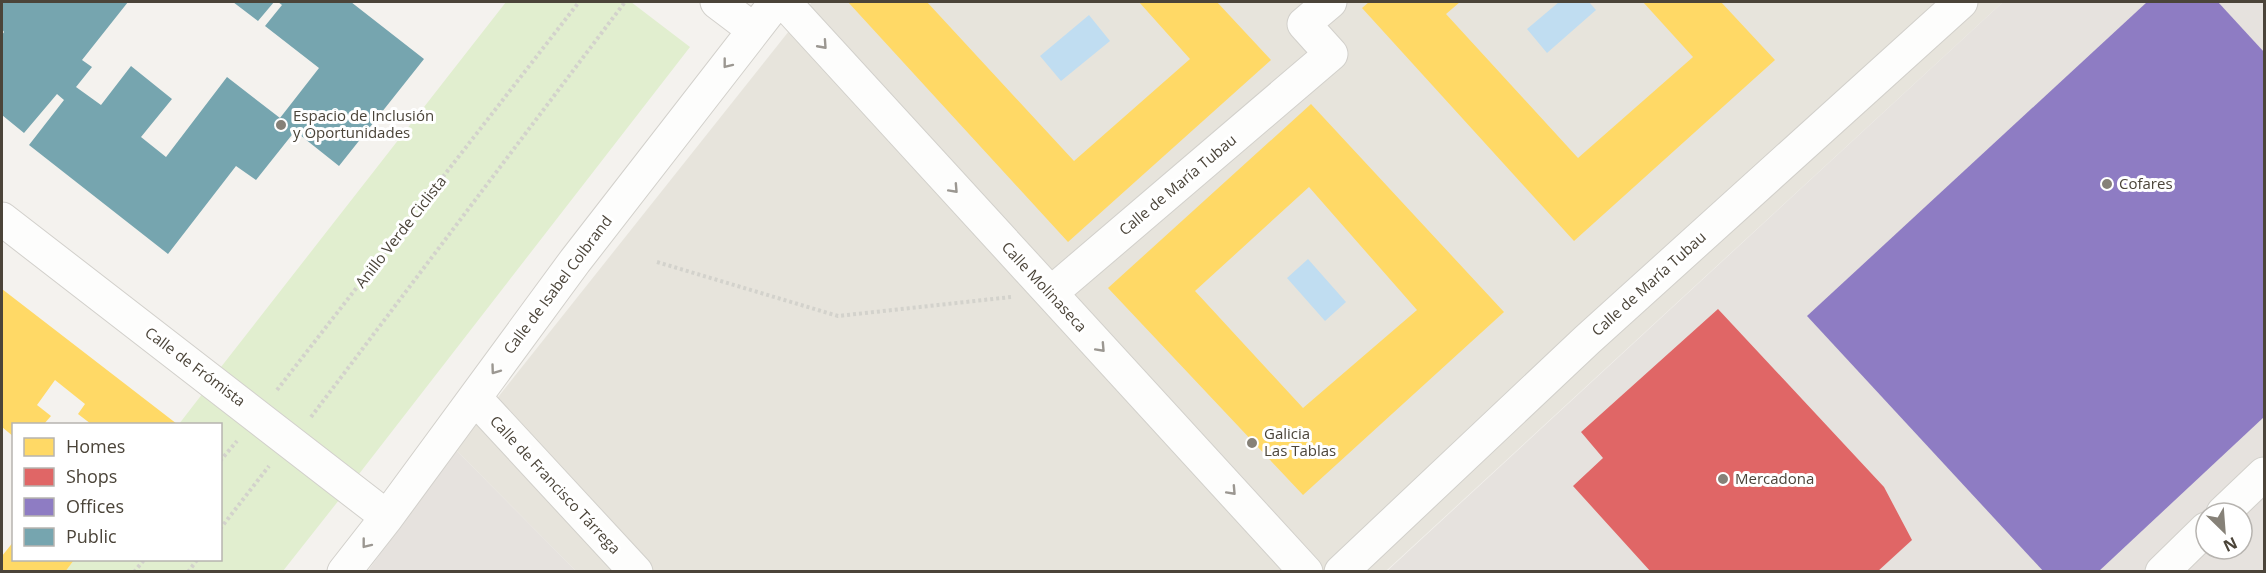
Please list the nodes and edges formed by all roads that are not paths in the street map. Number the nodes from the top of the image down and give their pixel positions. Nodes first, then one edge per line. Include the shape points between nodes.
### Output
1 (717, 2) edge
2 (776, 2) edge
3 (784, 2) edge
4 (1330, 2) edge
5 (1961, 2) edge
6 (754, 30) junction
7 (2, 219) edge
8 (1050, 293) junction
9 (475, 398) junction
10 (2265, 474) edge
11 (2236, 501) edge
12 (387, 517) junction
13 (2194, 541) edge
14 (344, 572) edge
15 (636, 572) edge
16 (1306, 572) edge
17 (1341, 572) edge
18 (2162, 572) edge

1 - 6 street
2 - 6 street, Calle de Isabel Colbrand
3 -> 8 street, Calle Molinaseca
4 - 8 street, Calle de María Tubau via 1304,24 1331,54
5 - 17 street, Calle de María Tubau via 1587,340
6 -> 9 street, Calle de Isabel Colbrand via 575,261
7 - 12 street, Calle de Frómista
8 -> 16 street, Calle Molinaseca
9 - 12 street, Calle de Isabel Colbrand
9 - 15 street, Calle de Francisco Tárrega
10 - 11 street
12 -> 14 street, Calle de Isabel Colbrand
13 - 18 street

